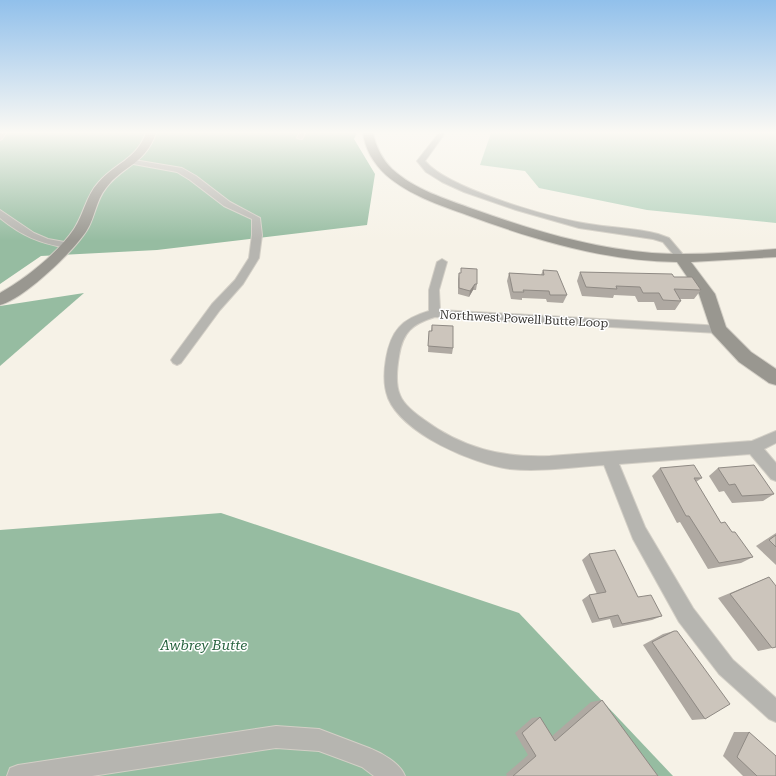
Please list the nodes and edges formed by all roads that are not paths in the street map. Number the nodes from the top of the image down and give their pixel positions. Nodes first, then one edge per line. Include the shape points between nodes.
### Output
1 (121, 169) edge
2 (175, 169) edge
3 (387, 169) edge
4 (426, 169) edge
5 (0, 213) edge
6 (67, 245) junction
7 (776, 253) edge
8 (681, 258) junction
9 (442, 262) dead end
10 (0, 300) edge
11 (434, 314) junction
12 (718, 329) junction
13 (177, 360) dead end
14 (776, 378) edge
15 (776, 437) edge
16 (753, 447) junction
17 (609, 459) junction
18 (776, 474) edge
19 (776, 712) edge
20 (18, 776) edge
21 (394, 776) edge

1 - 6 main road via 101,185 79,232
2 - 13 street via 193,178 227,204 256,218 257,235 254,258 239,282
3 - 8 main road via 433,198 544,238 612,252
4 - 8 street via 462,189 535,213 579,225 655,236 666,240
5 - 6 street via 26,234 46,242
6 - 10 main road via 41,269
7 - 8 main road
8 - 12 main road via 707,294
9 - 11 street via 434,290
11 - 12 street, Northwest Powell Butte Loop
11 - 17 street, Northwest Powell Butte Loop via 410,322 395,342 390,391 408,415 430,432 456,446 498,460 542,463
12 - 14 main road via 745,358
15 - 16 street, Northwest Powell Butte Loop
16 - 17 street, Northwest Powell Butte Loop
16 - 18 street
17 - 19 street via 639,533 686,615 726,667
20 - 21 street via 276,737 319,740 369,758

